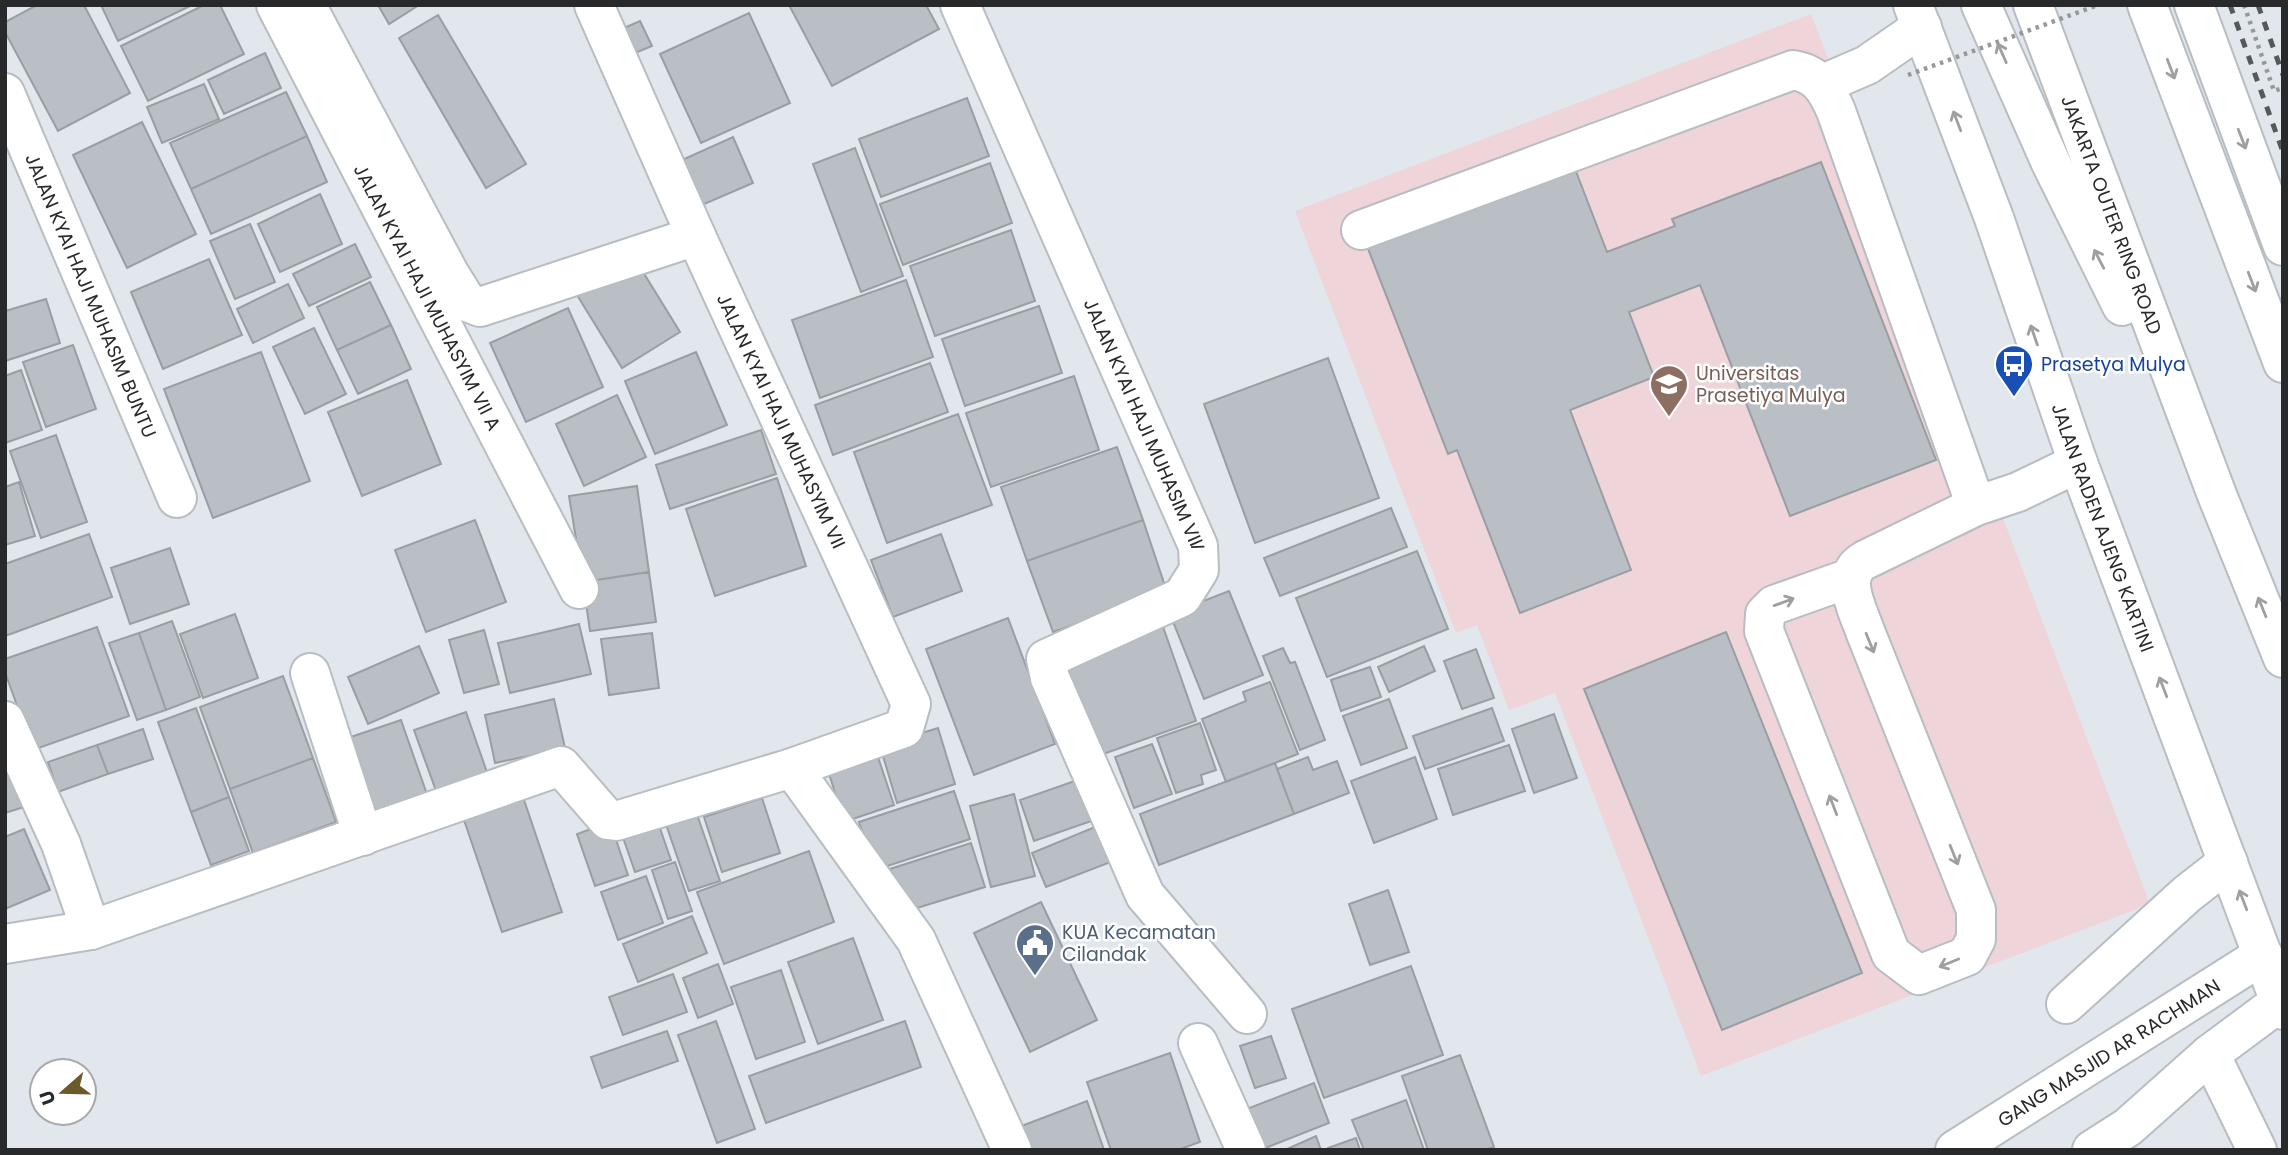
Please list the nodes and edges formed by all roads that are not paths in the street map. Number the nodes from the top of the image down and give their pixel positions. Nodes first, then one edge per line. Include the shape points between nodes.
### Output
1 (276, 5) edge
2 (306, 5) edge
3 (594, 5) edge
4 (960, 5) edge
5 (1981, 5) edge
6 (2033, 5) edge
7 (2147, 5) edge
8 (2193, 5) edge
9 (1917, 16) edge
10 (1823, 84) junction
11 (5, 93) edge
12 (1362, 230) dead end
13 (696, 236) junction
14 (2283, 246) edge
15 (2283, 363) edge
16 (2078, 463) junction
17 (2217, 495) junction
18 (177, 498) dead end
19 (1976, 506) junction
20 (1850, 578) junction
21 (579, 589) dead end
22 (2283, 658) edge
23 (310, 673) dead end
24 (5, 721) edge
25 (792, 768) junction
26 (363, 836) junction
27 (2228, 862) junction
28 (90, 930) junction
29 (5, 944) edge
30 (2263, 955) junction
31 (2066, 1004) dead end
32 (2281, 1006) edge
33 (1247, 1014) dead end
34 (1198, 1043) dead end
35 (2210, 1054) junction
36 (2135, 1138) edge
37 (2255, 1148) edge
38 (1012, 1150) edge
39 (1247, 1150) edge
40 (1955, 1150) edge
41 (2092, 1150) edge

1 - 21 main road, JALAN KYAI HAJI MUHASYIM VII A
2 - 13 main road via 467,302 480,307
3 - 13 main road, JALAN KYAI HAJI MUHASYIM VII
4 - 33 main road, JALAN KYAI HAJI MUHASIM VIII via 1198,546 1199,570 1182,597 1046,659 1049,678 1146,895
17 -> 5 main road via 2051,163
6 - 17 main road, JAKARTA OUTER RING ROAD
7 -> 15 main road
8 -> 14 main road
9 - 10 main road via 1867,65
16 -> 9 main road, JALAN RADEN AJENG KARTINI
10 - 12 main road via 1793,70
10 - 19 main road
11 - 18 main road, JALAN KYAI HAJI MUHASIM BUNTU
13 - 25 main road, JALAN KYAI HAJI MUHASYIM VII via 911,704 904,728
16 - 19 main road
27 -> 16 main road, JALAN RADEN AJENG KARTINI
22 -> 17 main road, JAKARTA OUTER RING ROAD
19 - 20 main road via 1865,560
20 -> 20 main road via 1865,631 1976,909 1976,939 1967,956 1919,975 1891,954 1764,631 1765,614 1774,605
23 - 26 main road
24 - 28 main road via 61,844
25 - 26 main road via 616,821 608,820 561,766
25 - 38 main road via 916,940
26 - 28 main road
30 -> 27 main road, JALAN RADEN AJENG KARTINI
27 - 31 main road
28 - 29 main road
30 - 32 main road, JALAN RADEN AJENG KARTINI
30 - 40 main road, GANG MASJID AR RACHMAN
32 - 35 main road
34 - 39 main road
35 - 36 main road
35 - 37 main road
36 - 41 main road

